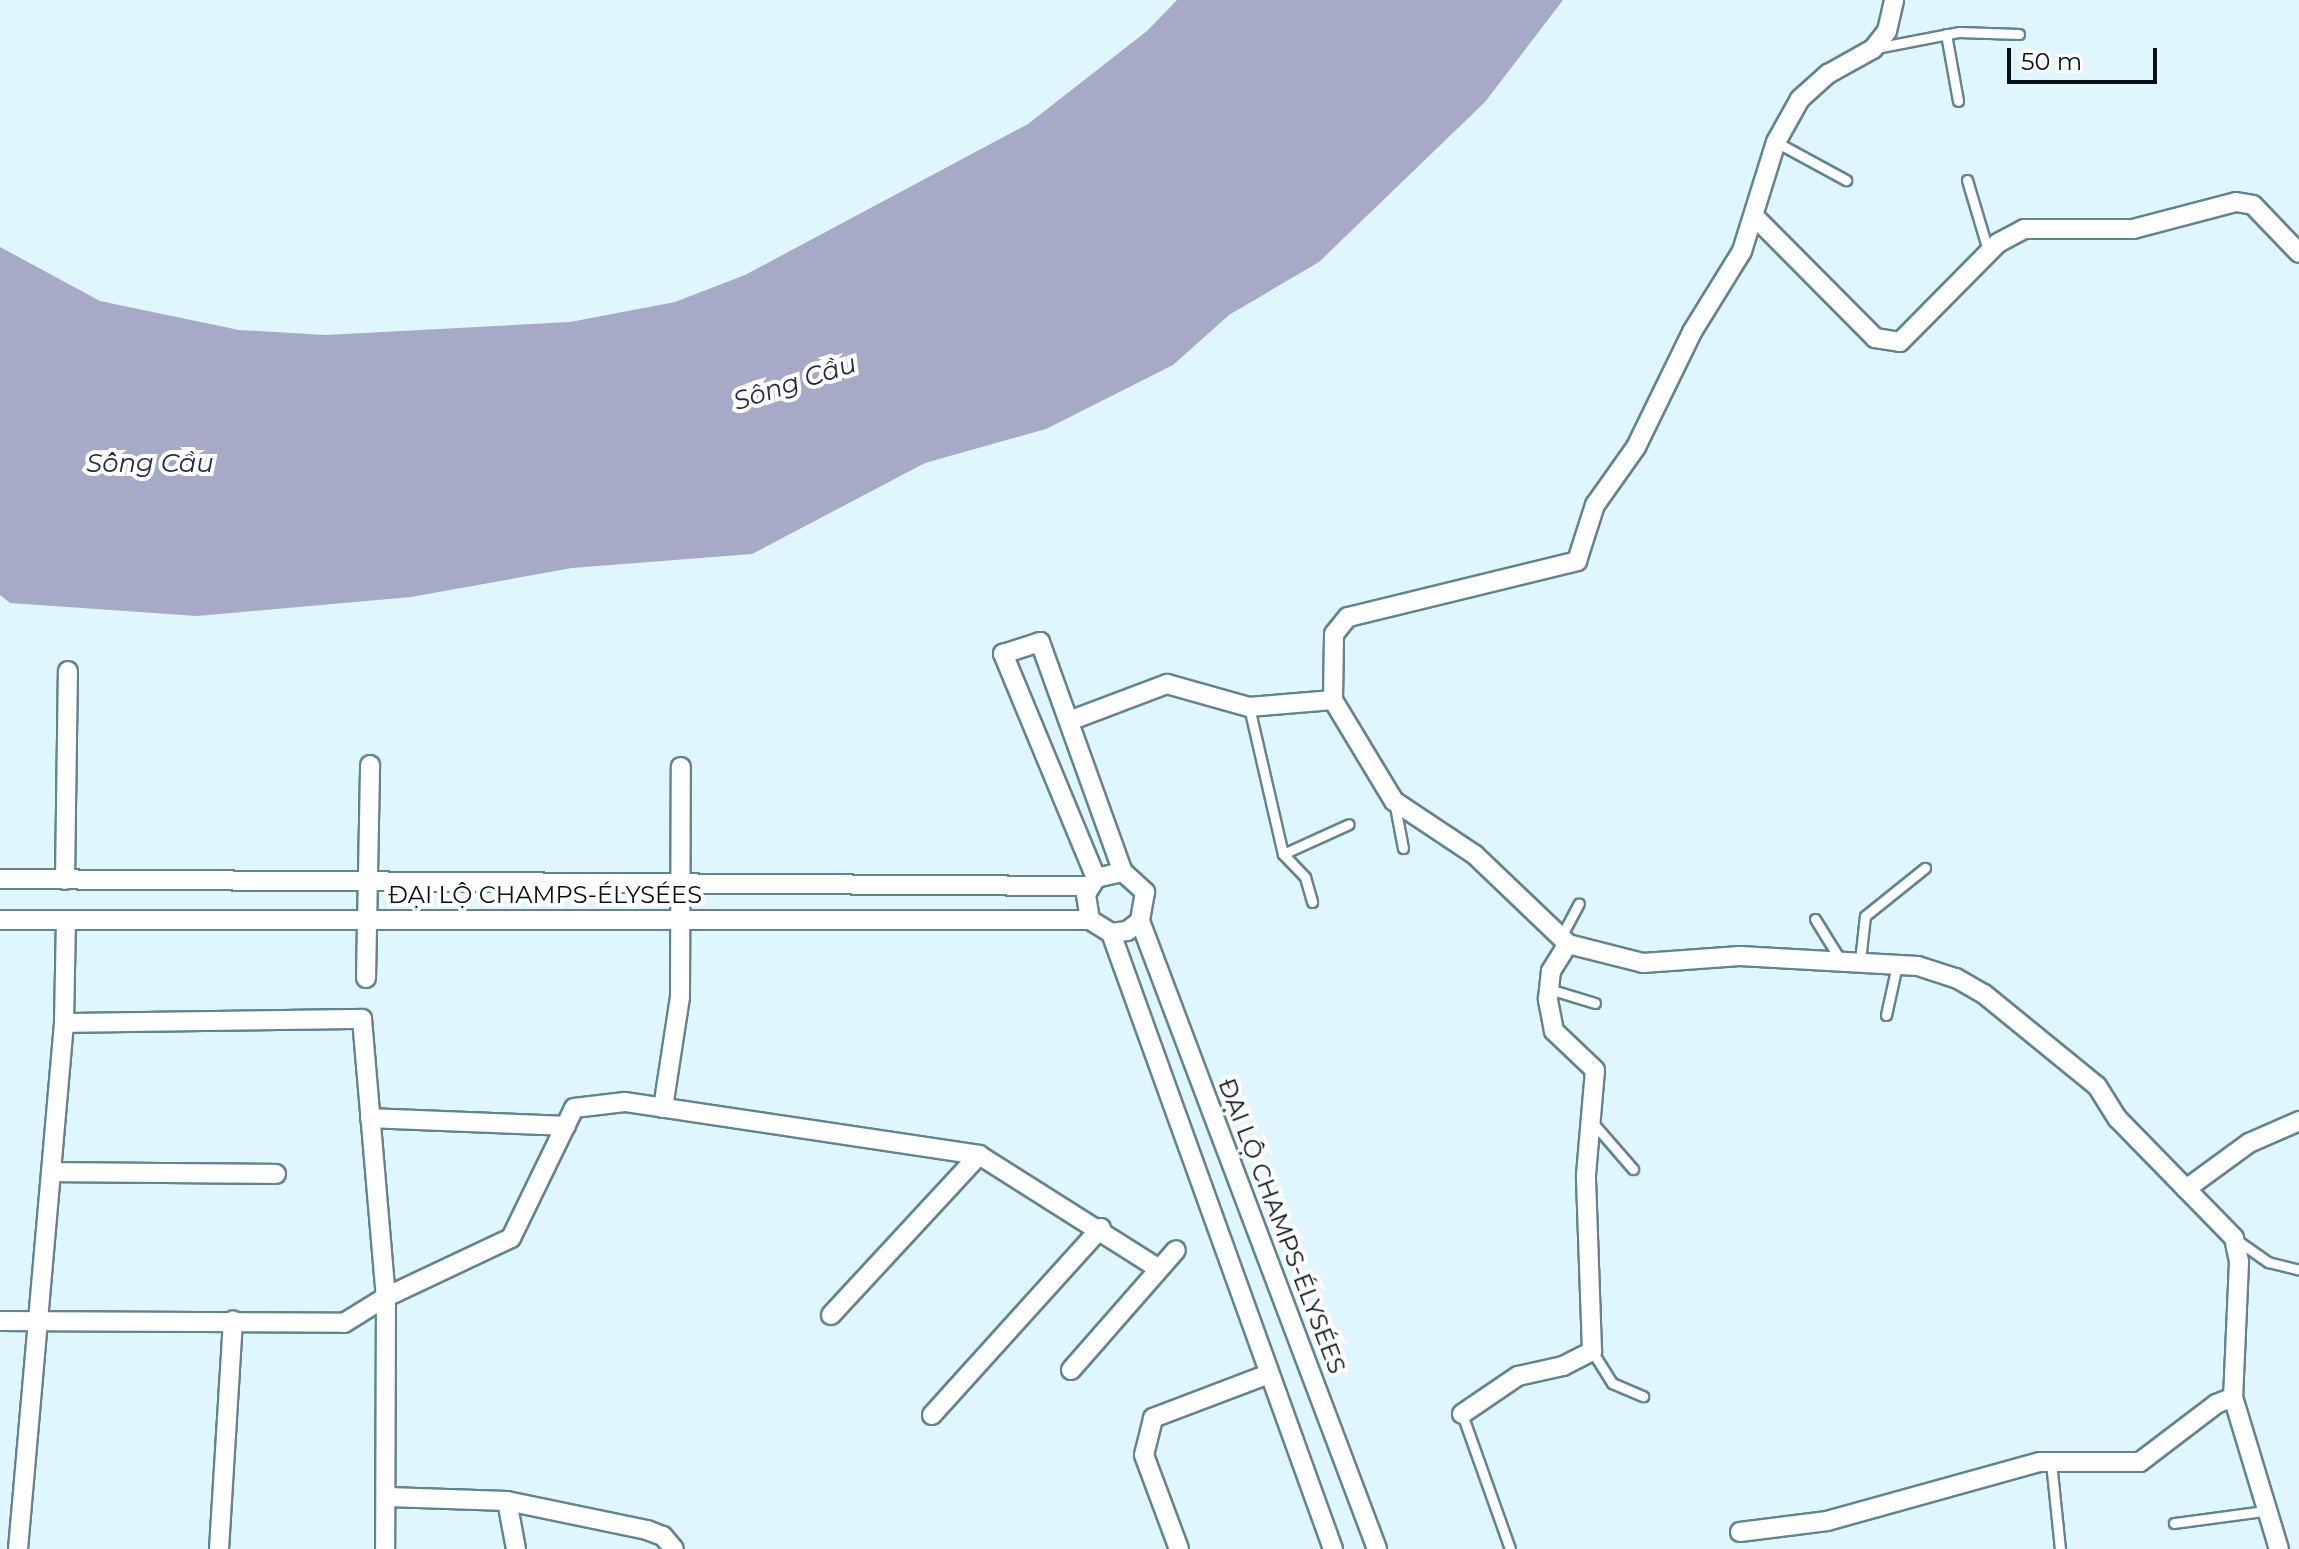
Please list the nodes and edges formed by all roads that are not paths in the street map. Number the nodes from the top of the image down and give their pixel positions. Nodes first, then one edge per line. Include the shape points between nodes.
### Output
1 (1894, 0) edge
2 (1946, 34) junction
3 (2019, 34) dead end
4 (1873, 49) junction
5 (1958, 101) dead end
6 (1776, 142) junction
7 (1846, 180) dead end
8 (1967, 180) dead end
9 (1756, 218) junction
10 (2299, 253) edge
11 (1989, 254) junction
12 (68, 671) dead end
13 (1333, 700) junction
14 (1249, 707) junction
15 (1069, 721) junction
16 (370, 765) dead end
17 (681, 767) dead end
18 (1394, 801) junction
19 (1349, 824) dead end
20 (1403, 848) dead end
21 (1283, 854) junction
22 (1925, 868) dead end
23 (1123, 872) junction
24 (0, 879) edge
25 (65, 880) junction
26 (369, 882) junction
27 (1093, 882) junction
28 (682, 883) junction
29 (1312, 902) dead end
30 (1579, 903) dead end
31 (681, 918) junction
32 (368, 919) junction
33 (1815, 919) dead end
34 (0, 920) edge
35 (66, 920) junction
36 (1090, 920) junction
37 (1140, 921) junction
38 (1111, 933) junction
39 (1564, 940) junction
40 (1850, 961) junction
41 (1897, 965) junction
42 (366, 978) dead end
43 (1549, 989) junction
44 (1595, 1003) dead end
45 (1886, 1015) dead end
46 (64, 1023) junction
47 (663, 1108) junction
48 (370, 1118) junction
49 (2299, 1121) edge
50 (1592, 1122) junction
51 (566, 1126) junction
52 (979, 1155) junction
53 (1633, 1169) dead end
54 (51, 1172) junction
55 (276, 1174) dead end
56 (2186, 1189) junction
57 (1101, 1228) junction
58 (2234, 1238) junction
59 (1176, 1250) dead end
60 (1158, 1268) junction
61 (2299, 1270) edge
62 (386, 1297) junction
63 (831, 1315) dead end
64 (37, 1320) junction
65 (233, 1320) junction
66 (0, 1321) edge
67 (1592, 1351) junction
68 (1071, 1370) dead end
69 (1269, 1374) junction
70 (1643, 1396) dead end
71 (2233, 1397) junction
72 (1462, 1414) joint
73 (932, 1415) dead end
74 (2051, 1462) junction
75 (388, 1497) junction
76 (507, 1501) junction
77 (2264, 1511) junction
78 (2174, 1523) dead end
79 (1740, 1532) dead end
80 (18, 1549) edge
81 (219, 1549) edge
82 (385, 1549) edge
83 (516, 1549) edge
84 (674, 1549) edge
85 (1179, 1549) edge
86 (1333, 1549) edge
87 (1377, 1549) edge
88 (1510, 1549) edge
89 (2060, 1549) edge
90 (2279, 1549) edge

1 - 4 street via 1887,31
2 - 3 lane
2 - 4 lane
2 - 5 lane
4 - 6 street via 1828,74 1800,99
6 - 7 lane
6 - 9 street
8 - 11 lane
9 - 11 street via 1875,338 1900,342
9 - 13 street via 1636,447 1595,505 1577,561 1348,617 1334,634
10 - 11 street via 2263,213 2236,202 2133,229 2024,229
12 - 25 street
13 - 14 street
13 - 18 street
14 - 15 street via 1167,684
14 - 21 lane
15 - 23 street, ĐẠI LỘ CHAMPS-ÉLYSÉES
15 - 27 street, ĐẠI LỘ CHAMPS-ÉLYSÉES via 1040,642 1003,654
16 - 26 street
17 - 28 street
18 - 20 lane
18 - 39 street via 1475,855
19 - 21 lane
21 - 29 lane via 1305,877
22 - 40 lane via 1865,916
23 - 27 street, ĐẠI LỘ CHAMPS-ÉLYSÉES
23 - 37 street, ĐẠI LỘ CHAMPS-ÉLYSÉES via 1145,892
24 - 25 street, ĐẠI LỘ CHAMPS-ÉLYSÉES
25 - 26 street, ĐẠI LỘ CHAMPS-ÉLYSÉES
26 - 28 street, ĐẠI LỘ CHAMPS-ÉLYSÉES
26 - 32 street
27 - 28 street, ĐẠI LỘ CHAMPS-ÉLYSÉES
27 - 36 street via 1085,903
28 - 31 street
30 - 39 lane
31 - 32 street, ĐẠI LỘ CHAMPS-ÉLYSÉES
31 - 36 street, ĐẠI LỘ CHAMPS-ÉLYSÉES
31 - 47 street via 680,997
32 - 35 street, ĐẠI LỘ CHAMPS-ÉLYSÉES
32 - 42 street
33 - 40 lane
34 - 35 street, ĐẠI LỘ CHAMPS-ÉLYSÉES
35 - 46 street
36 - 38 street
37 - 38 street via 1127,931
37 - 87 street, ĐẠI LỘ CHAMPS-ÉLYSÉES
38 - 69 street
39 - 40 street via 1643,963 1740,956
39 - 43 street
40 - 41 street
41 - 45 lane
41 - 56 street via 1956,978 1984,994 2097,1086 2118,1119
43 - 44 lane
43 - 50 street via 1554,1031 1595,1070
46 - 48 street via 362,1019
46 - 54 street
47 - 51 street via 625,1102 574,1108
47 - 52 street
48 - 51 street
48 - 62 street
49 - 56 street via 2249,1143
50 - 53 lane
50 - 67 street via 1586,1175
51 - 62 street via 511,1238
52 - 57 street
52 - 63 street
54 - 55 street
54 - 64 street
56 - 58 street
57 - 60 street
57 - 73 street
58 - 61 lane via 2268,1262
58 - 71 street via 2239,1262
59 - 60 street
60 - 68 street
62 - 65 street via 344,1323
62 - 75 street
64 - 65 street
64 - 66 street
64 - 80 street
65 - 81 street
67 - 70 lane via 1621,1391
67 - 72 street via 1563,1366 1518,1376
69 - 85 street via 1153,1418 1144,1455
69 - 86 street
71 - 74 street via 2216,1404 2140,1462
71 - 77 street
72 - 88 lane
74 - 79 street via 1827,1521
74 - 89 lane
75 - 76 street
75 - 82 street
76 - 83 street
76 - 84 street via 647,1530 663,1536
77 - 78 lane
77 - 90 street

